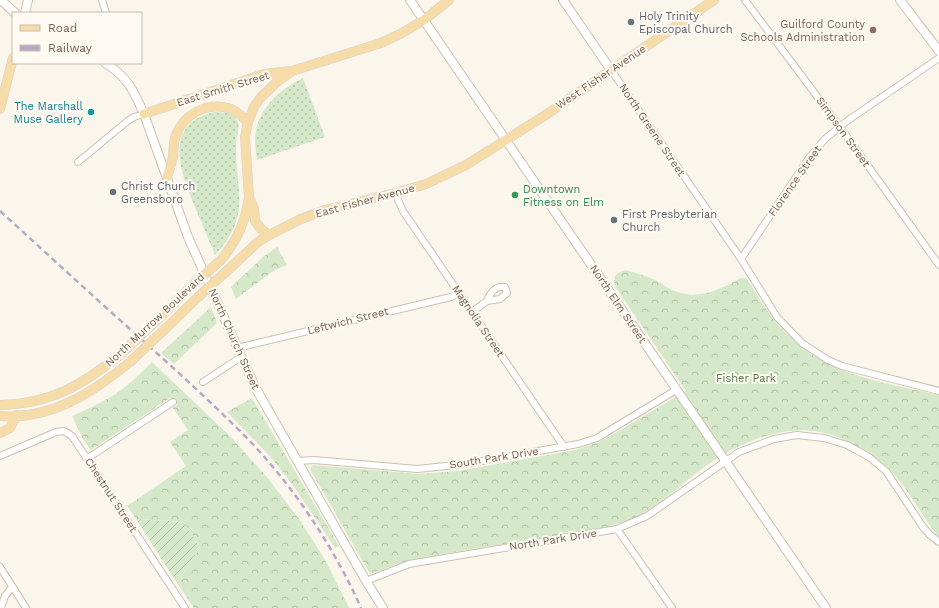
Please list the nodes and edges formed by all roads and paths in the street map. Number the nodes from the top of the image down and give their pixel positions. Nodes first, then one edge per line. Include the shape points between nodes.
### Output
1 (1, 0) edge
2 (28, 0) edge
3 (102, 0) edge
4 (410, 0) edge
5 (449, 0) edge
6 (563, 0) edge
7 (714, 0) edge
8 (745, 0) edge
9 (900, 0) edge
10 (14, 12) edge
11 (25, 12) edge
12 (106, 12) edge
13 (424, 20) junction
14 (939, 51) edge
15 (939, 58) edge
16 (12, 62) edge
17 (107, 64) edge
18 (611, 70) junction
19 (292, 71) junction
20 (0, 109) edge
21 (144, 114) junction
22 (248, 122) junction
23 (840, 127) junction
24 (506, 141) junction
25 (78, 162) dead end
26 (167, 177) junction
27 (396, 193) junction
28 (248, 197) junction
29 (269, 235) junction
30 (741, 259) junction
31 (939, 265) edge
32 (229, 269) joint
33 (459, 293) junction
34 (487, 301) dead end
35 (472, 312) junction
36 (237, 348) junction
37 (241, 357) junction
38 (203, 382) dead end
39 (676, 390) junction
40 (939, 391) edge
41 (173, 402) dead end
42 (0, 405) edge
43 (17, 415) junction
44 (0, 416) edge
45 (0, 433) edge
46 (564, 446) junction
47 (0, 456) edge
48 (88, 458) junction
49 (297, 461) junction
50 (725, 461) junction
51 (617, 529) junction
52 (930, 536) junction
53 (939, 542) edge
54 (939, 547) edge
55 (0, 567) edge
56 (366, 581) junction
57 (12, 587) junction
58 (1, 608) edge
59 (26, 608) edge
60 (185, 608) edge
61 (383, 608) edge
62 (672, 608) edge
63 (826, 608) edge

1 - 10 street
2 - 11 street
3 - 12 street
4 - 13 street, North Elm Street
5 - 13 main road, East Smith Street
6 - 18 street, North Greene Street
7 - 18 main road, West Fisher Avenue
8 - 23 street, Simpson Street
9 - 14 street
13 - 19 main road, East Smith Street via 381,43
13 - 24 street, North Elm Street
15 - 23 street, Florence Street
16 - 20 main road
17 - 21 street, North Church Street via 126,79
18 - 24 main road, West Fisher Avenue
18 - 30 street, North Greene Street
19 - 21 main road, East Smith Street via 264,74
19 - 22 main road via 261,97
21 - 25 street, East Smith Street via 129,120
21 - 26 street, North Church Street
22 - 26 main road via 231,109 217,106 200,109 189,116 181,124 173,142 173,157
22 - 28 main road via 245,137
23 - 30 street, Florence Street via 809,158
23 - 31 street, Simpson Street
24 - 27 main road, East Fisher Avenue via 455,171 426,184
24 - 39 street, North Elm Street
26 - 36 street, North Church Street via 190,242
27 - 29 main road, East Fisher Avenue via 313,214
27 - 33 street, Magnolia Street via 403,210
28 - 29 main road via 254,209 255,221
28 - 42 main road, North Murrow Boulevard, bridge via 243,225 222,259 121,354 81,384 61,393 27,403
29 - 32 main road, East Fisher Avenue
30 - 40 street, North Greene Street via 777,318 814,352 842,366
32 - 43 main road, North Murrow Boulevard, bridge via 130,362 88,393 48,410
33 - 35 street, Magnolia Street
33 - 36 street, Leftwich Street
34 - 35 street
35 - 46 street, Magnolia Street
36 - 37 street, North Church Street
37 - 38 street
37 - 49 street, North Church Street
39 - 46 street, South Park Drive via 597,438
39 - 50 street, North Elm Street
41 - 48 street
43 - 44 main road, North Murrow Boulevard
43 - 45 main road via 10,428
46 - 49 street, South Park Drive via 466,464 417,469 314,460
47 - 48 street, Chestnut Street via 64,431 72,436
48 - 60 street, Chestnut Street
49 - 56 street, North Church Street
50 - 51 street, North Park Drive via 647,516
50 - 52 street, North Park Drive via 750,447 790,435 824,438 847,446 869,457 886,471
50 - 63 street, North Elm Street
51 - 56 street, North Park Drive via 409,564
51 - 62 street
52 - 53 street
52 - 54 street, North Park Drive
55 - 57 street
56 - 61 street, North Church Street
57 - 58 street via 5,596
57 - 59 street

